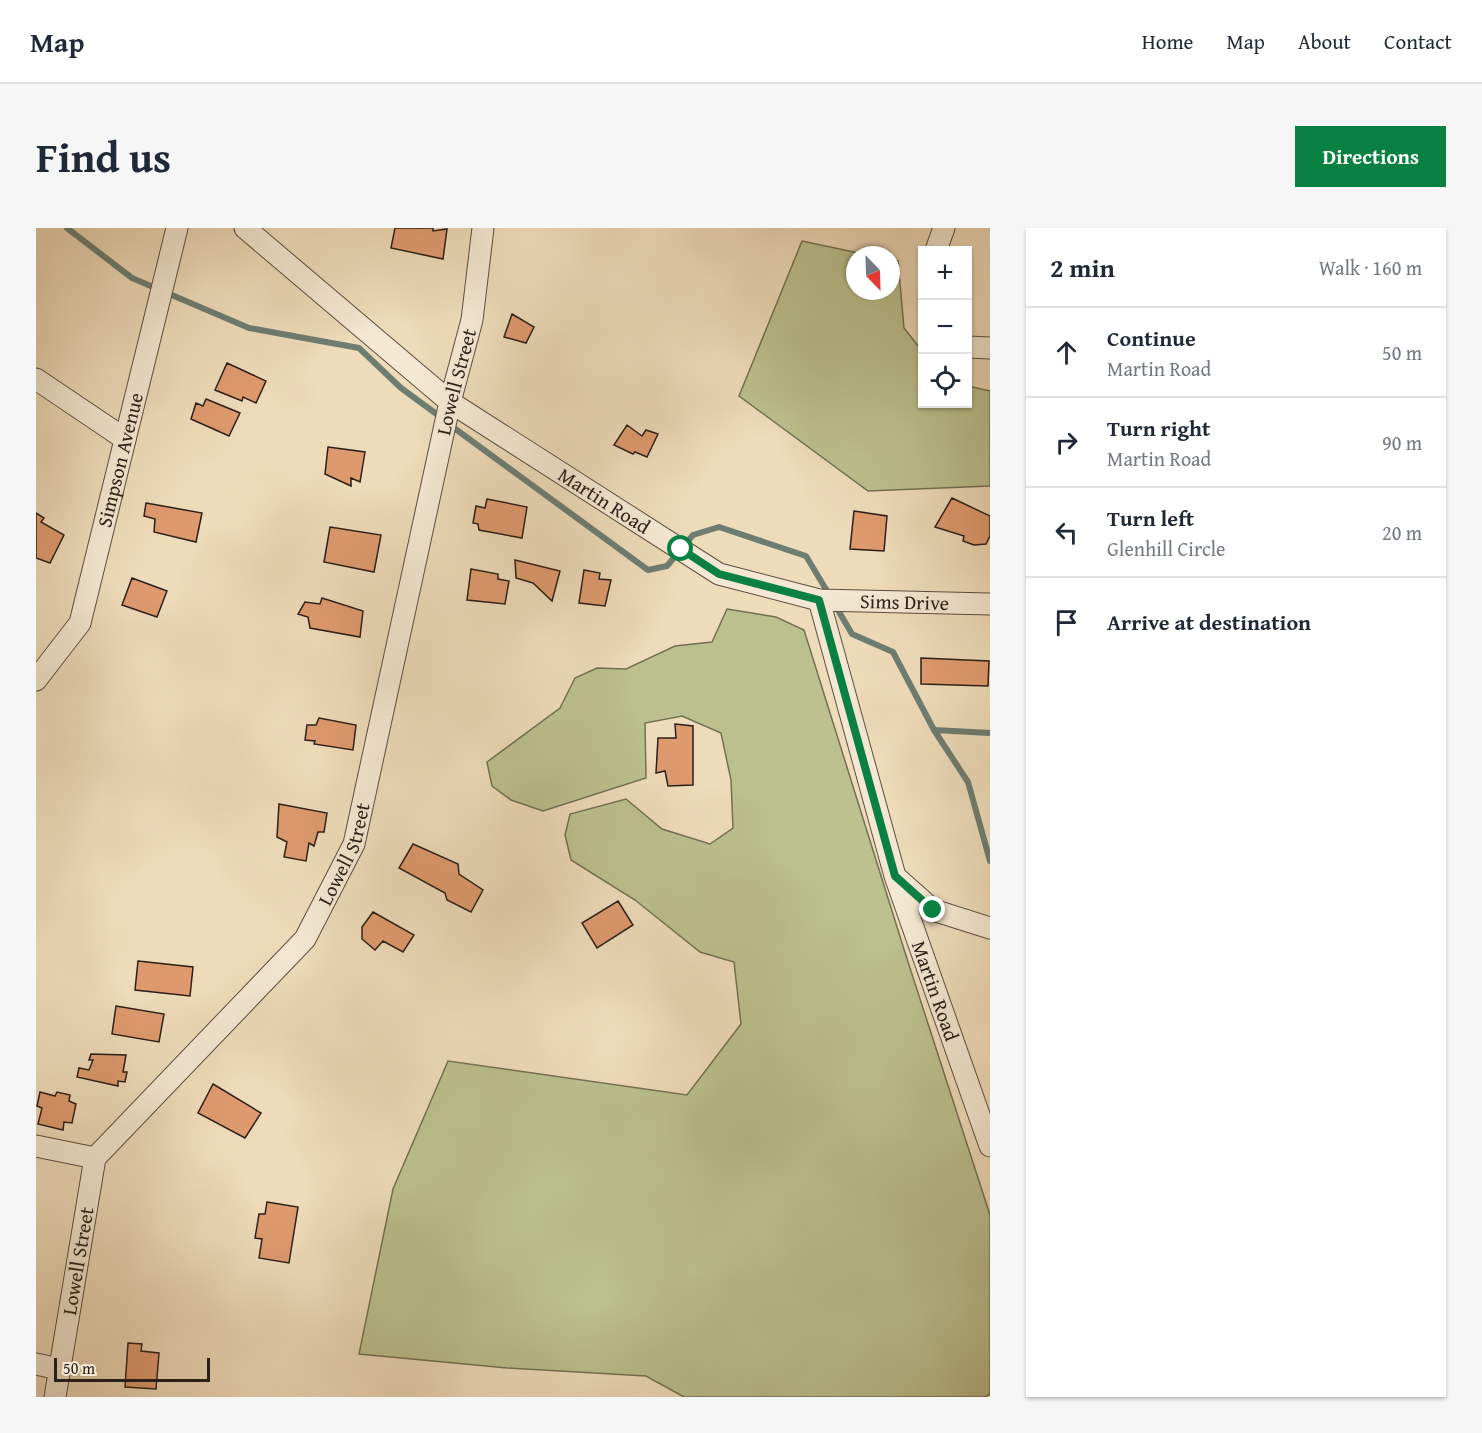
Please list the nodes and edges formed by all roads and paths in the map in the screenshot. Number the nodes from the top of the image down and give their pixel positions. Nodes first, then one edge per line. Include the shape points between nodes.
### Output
1 (177, 228) edge
2 (245, 228) edge
3 (483, 228) edge
4 (944, 228) edge
5 (937, 246) edge
6 (972, 347) edge
7 (990, 348) edge
8 (36, 379) edge
9 (450, 402) junction
10 (125, 439) junction
11 (819, 600) junction
12 (990, 604) edge
13 (36, 680) edge
14 (895, 876) junction
15 (990, 928) edge
16 (969, 1085) junction
17 (990, 1102) edge
18 (36, 1146) edge
19 (990, 1146) edge
20 (95, 1158) junction
21 (36, 1364) edge
22 (59, 1369) junction
23 (55, 1397) edge

1 - 10 street, Simpson Avenue
2 - 9 street, Martin Road
3 - 9 street, Lowell Street via 472,320
4 - 5 street
6 - 7 street
8 - 10 street
9 - 11 street, Martin Road via 719,574
9 - 20 street, Lowell Street via 354,844 305,939
10 - 13 street, Simpson Avenue via 80,623
11 - 12 street, Sims Drive
11 - 14 street, Martin Road
14 - 15 street via 933,910
14 - 16 street, Martin Road
16 - 17 street
16 - 19 street, Martin Road
18 - 20 street
20 - 22 street, Lowell Street
21 - 22 street
22 - 23 street, Lowell Street

